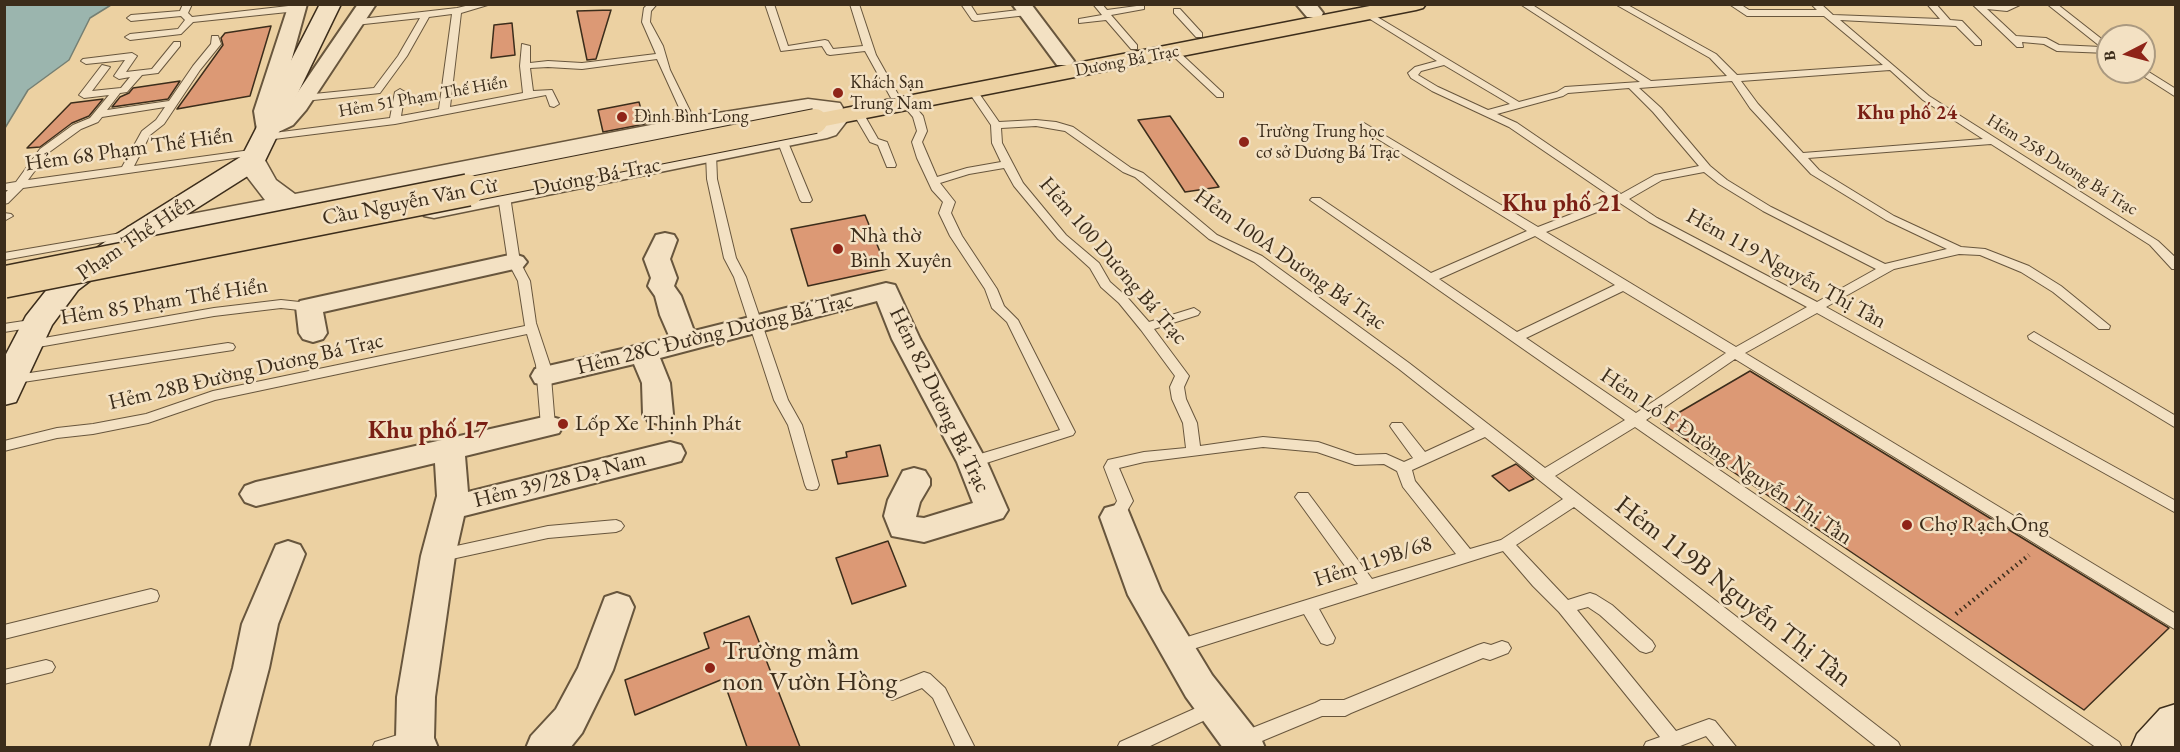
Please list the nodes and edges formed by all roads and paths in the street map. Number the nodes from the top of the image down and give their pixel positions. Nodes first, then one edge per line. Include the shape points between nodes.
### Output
1 (322, 4) edge
2 (332, 4) edge
3 (367, 4) edge
4 (487, 4) edge
5 (653, 4) edge
6 (769, 4) edge
7 (854, 4) edge
8 (965, 4) edge
9 (1097, 4) edge
10 (1524, 4) edge
11 (1619, 4) edge
12 (1733, 4) edge
13 (1815, 4) edge
14 (1931, 4) edge
15 (1969, 4) edge
16 (2018, 4) edge
17 (2051, 4) edge
18 (1414, 5) edge
19 (1978, 5) edge
20 (297, 6) edge
21 (1141, 7) dead end
22 (1024, 8) edge
23 (1310, 9) edge
24 (1360, 9) edge
25 (457, 11) junction
26 (1177, 11) dead end
27 (187, 13) edge
28 (426, 15) junction
29 (1107, 15) junction
30 (1827, 15) junction
31 (131, 18) dead end
32 (1082, 21) dead end
33 (355, 22) junction
34 (1947, 22) junction
35 (1198, 34) junction
36 (130, 37) dead end
37 (215, 38) dead end
38 (2096, 40) edge
39 (1978, 43) dead end
40 (177, 44) dead end
41 (525, 46) dead end
42 (1134, 47) junction
43 (869, 48) junction
44 (2096, 49) edge
45 (1174, 52) junction
46 (661, 56) junction
47 (86, 61) dead end
48 (1064, 61) junction
49 (1443, 62) junction
50 (525, 66) junction
51 (105, 67) dead end
52 (1892, 67) junction
53 (139, 74) junction
54 (1736, 79) junction
55 (2156, 81) edge
56 (1648, 83) junction
57 (1631, 85) junction
58 (117, 91) junction
59 (973, 91) junction
60 (400, 92) dead end
61 (1220, 94) dead end
62 (2175, 94) edge
63 (528, 95) junction
64 (304, 98) junction
65 (900, 100) junction
66 (173, 103) junction
67 (554, 104) dead end
68 (1518, 105) junction
69 (444, 112) junction
70 (1488, 113) junction
71 (99, 114) junction
72 (830, 114) junction
73 (395, 121) junction
74 (692, 125) junction
75 (996, 125) junction
76 (1364, 126) dead end
77 (782, 140) junction
78 (1992, 141) junction
79 (261, 145) junction
80 (711, 154) junction
81 (1799, 156) junction
82 (1006, 164) junction
83 (891, 165) dead end
84 (1706, 168) junction
85 (126, 171) junction
86 (934, 181) junction
87 (19, 185) junction
88 (4, 187) edge
89 (504, 196) junction
90 (1620, 199) junction
91 (806, 200) dead end
92 (1316, 200) dead end
93 (4, 201) edge
94 (303, 202) junction
95 (1535, 232) junction
96 (138, 233) junction
97 (308, 235) junction
98 (665, 240) dead end
99 (1959, 250) junction
100 (4, 257) edge
101 (514, 262) junction
102 (2175, 266) edge
103 (1886, 269) junction
104 (4, 271) edge
105 (1430, 279) junction
106 (4, 282) edge
107 (67, 284) junction
108 (1623, 286) junction
109 (886, 291) joint
110 (1816, 308) junction
111 (1194, 312) dead end
112 (311, 320) joint
113 (754, 323) junction
114 (2104, 326) dead end
115 (1146, 327) junction
116 (532, 329) junction
117 (22, 332) edge
118 (2034, 336) dead end
119 (1515, 338) junction
120 (686, 343) junction
121 (228, 347) dead end
122 (644, 353) junction
123 (1734, 354) junction
124 (544, 376) junction
125 (7, 388) edge
126 (658, 414) dead end
127 (1635, 420) junction
128 (2175, 423) edge
129 (548, 426) joint
130 (1397, 426) dead end
131 (1486, 430) junction
132 (4, 446) edge
133 (449, 450) junction
134 (1194, 452) junction
135 (670, 453) dead end
136 (1423, 460) junction
137 (972, 462) junction
138 (1404, 468) junction
139 (1544, 476) junction
140 (914, 479) dead end
141 (812, 484) dead end
142 (256, 494) dead end
143 (1303, 496) dead end
144 (1573, 500) junction
145 (450, 508) junction
146 (2175, 508) edge
147 (1116, 517) joint
148 (616, 526) dead end
149 (2044, 543) junction
150 (1506, 544) junction
151 (288, 554) dead end
152 (438, 556) junction
153 (1467, 556) junction
154 (1369, 587) junction
155 (151, 596) dead end
156 (616, 607) dead end
157 (1309, 607) junction
158 (1564, 607) junction
159 (2175, 623) edge
160 (1939, 628) junction
161 (4, 632) edge
162 (1327, 638) dead end
163 (1646, 646) dead end
164 (1178, 647) junction
165 (1502, 648) dead end
166 (46, 667) dead end
167 (4, 677) edge
168 (892, 692) dead end
169 (1215, 708) junction
170 (2175, 723) edge
171 (1672, 741) junction
172 (417, 743) edge
173 (1244, 744) edge
174 (229, 747) edge
175 (381, 747) edge
176 (545, 747) edge
177 (966, 747) edge
178 (1126, 747) edge
179 (1652, 747) edge
180 (1728, 747) edge
181 (1892, 747) edge
182 (2113, 747) edge
183 (2153, 747) edge

1 - 20 street
2 - 79 street
3 - 33 street, Phạm Thế Hiển
4 - 25 lane
5 - 46 lane via 647,10 646,22
6 - 43 lane via 784,49 825,43 830,52
7 - 43 lane
8 - 22 lane via 975,18
9 - 29 lane
10 - 56 lane
11 - 54 lane via 1713,56
12 - 30 lane via 1747,13
13 - 30 lane, Hẻm 258 Dương Bá Trạc
14 - 34 lane
15 - 19 lane
16 - 19 lane via 2007,8
17 - 38 lane
18 - 24 main road, Dương Bá Trạc
19 - 44 lane via 2018,43 2046,41 2057,48
20 - 27 lane
20 - 79 street via 265,111
21 - 29 lane
22 - 48 street
23 - 24 main road, Dương Bá Trạc
23 - 35 main road, Dương Bá Trạc
24 - 45 main road, Dương Bá Trạc
24 - 49 lane
25 - 28 lane
25 - 69 lane
26 - 35 lane
27 - 31 lane
27 - 36 lane via 181,31
28 - 33 lane
28 - 64 lane via 377,91
29 - 32 lane
29 - 42 lane
30 - 34 lane
30 - 52 lane, Hẻm 258 Dương Bá Trạc
33 - 64 street, Phạm Thế Hiển
34 - 39 lane via 1959,23
35 - 42 main road, Dương Bá Trạc
37 - 66 lane via 216,44
40 - 53 lane via 155,71
41 - 50 lane
42 - 48 main road, Dương Bá Trạc
43 - 65 lane
45 - 59 main road, Dương Bá Trạc
45 - 61 lane
46 - 50 lane, Hẻm 51 Phạm Thế Hiển via 582,66
46 - 74 lane via 664,70
47 - 53 lane via 132,57 119,75
48 - 65 main road, Dương Bá Trạc
49 - 68 lane
49 - 70 lane, Hẻm 119 Nguyễn Thị Tần via 1418,69 1414,76
50 - 63 lane, Hẻm 51 Phạm Thế Hiển
51 - 58 lane via 84,95
52 - 54 lane
52 - 78 lane, Hẻm 258 Dương Bá Trạc via 1926,98
53 - 58 lane via 124,90
54 - 56 lane
54 - 81 lane via 1754,106
55 - 62 lane
56 - 57 lane
57 - 68 lane via 1565,90
57 - 84 lane
58 - 71 lane
59 - 65 main road, Dương Bá Trạc
59 - 75 lane, Hẻm 100 Dương Bá Trạc
60 - 73 lane
63 - 67 lane via 549,92
63 - 69 lane, Hẻm 51 Phạm Thế Hiển
64 - 79 street, Phạm Thế Hiển
65 - 72 main road, Dương Bá Trạc
65 - 86 lane via 918,116 922,131 917,142
66 - 71 lane
66 - 85 lane via 146,134
68 - 70 lane
69 - 73 lane, Hẻm 51 Phạm Thế Hiển
70 - 90 lane, Hẻm 119 Nguyễn Thị Tần via 1513,124
71 - 87 lane via 44,151
72 - 74 street, Dương Bá Trạc via 808,106
72 - 77 street, Dương Bá Trạc via 827,130
72 - 83 lane via 875,142 882,142
72 - 104 main road, Cầu Nguyễn Văn Cừ
72 - 106 main road, Cầu Nguyễn Văn Cừ, bridge
73 - 79 lane, Hẻm 51 Phạm Thế Hiển
74 - 94 street, Dương Bá Trạc
75 - 82 lane, Hẻm 100 Dương Bá Trạc via 997,143
75 - 131 lane, Hẻm 100A Dương Bá Trạc via 1036,123 1069,129 1139,175 1213,237 1258,259
76 - 95 lane
77 - 80 street, Dương Bá Trạc
77 - 91 lane
78 - 81 lane
78 - 102 lane, Hẻm 258 Dương Bá Trạc via 2154,243
79 - 85 lane, Hẻm 68 Phạm Thế Hiển
79 - 94 street via 258,174 266,186 274,194
79 - 96 street, Phạm Thế Hiển
80 - 89 street, Dương Bá Trạc
80 - 113 lane via 712,179 730,258
81 - 99 lane via 1815,172 1860,201
82 - 86 lane
82 - 115 lane, Hẻm 100 Dương Bá Trạc via 1062,237 1095,266 1105,284
84 - 90 lane via 1659,177
84 - 103 lane via 1767,209
85 - 87 lane, Hẻm 68 Phạm Thế Hiển
86 - 137 lane via 949,202 945,213 957,236 991,289 998,308 1012,320 1068,432
87 - 88 lane, Hẻm 68 Phạm Thế Hiển
87 - 93 lane
89 - 97 street, Dương Bá Trạc
89 - 101 lane
90 - 95 lane
90 - 110 lane, Hẻm 119 Nguyễn Thị Tần
92 - 105 lane, Hẻm Lô F Đường Nguyễn Thị Tần
94 - 96 street, Dương Bá Trạc
94 - 97 street via 294,226
95 - 105 lane
95 - 108 lane
96 - 100 lane
96 - 107 street, Phạm Thế Hiển
97 - 107 street, Dương Bá Trạc
98 - 120 street via 657,259 664,278 661,286
99 - 103 lane
99 - 114 lane via 2001,258 2025,269
101 - 112 street
101 - 116 lane via 524,281
103 - 110 lane
105 - 119 lane, Hẻm Lô F Đường Nguyễn Thị Tần
107 - 117 street, Phạm Thế Hiển
108 - 119 lane
108 - 123 lane
109 - 113 street, Hẻm 28C Đường Dương Bá Trạc
109 - 137 street, Hẻm 82 Dương Bá Trạc via 906,339
110 - 123 lane
110 - 146 lane, Hẻm 119 Nguyễn Thị Tần
111 - 115 lane
112 - 117 lane, Hẻm 85 Phạm Thế Hiển via 281,304
113 - 120 street, Hẻm 28C Đường Dương Bá Trạc
113 - 141 lane via 781,400 795,425
115 - 134 lane, Hẻm 100 Dương Bá Trạc via 1182,376 1177,387 1190,423
116 - 124 lane
116 - 132 lane, Hẻm 28B Đường Dương Bá Trạc via 213,396 148,418
117 - 125 street, Phạm Thế Hiển
118 - 128 lane
119 - 127 lane, Hẻm Lô F Đường Nguyễn Thị Tần
120 - 122 street, Hẻm 28C Đường Dương Bá Trạc
121 - 125 lane
122 - 124 street, Hẻm 28C Đường Dương Bá Trạc
122 - 126 street via 656,382
123 - 127 lane
123 - 149 lane
124 - 129 lane
127 - 139 lane
127 - 160 lane, Hẻm Lô F Đường Nguyễn Thị Tần
129 - 133 street
130 - 136 lane
131 - 136 lane
131 - 139 lane, Hẻm 100A Dương Bá Trạc
133 - 142 street
133 - 145 street via 453,496
134 - 138 lane via 1263,442 1318,447 1355,460 1386,459
134 - 147 lane via 1113,464 1125,501
135 - 145 street, Hẻm 39/28 Dạ Nam
136 - 138 lane
137 - 140 street, Hẻm 82 Dương Bá Trạc via 992,510 951,523 924,530 904,527 900,516
138 - 153 lane via 1408,483
139 - 144 lane, Hẻm 119B Nguyễn Thị Tần
143 - 154 lane
144 - 150 lane, Hẻm 119B/68
144 - 181 lane, Hẻm 119B Nguyễn Thị Tần
145 - 152 street
147 - 164 street via 1145,595
148 - 152 lane via 548,532
149 - 159 lane
149 - 160 path
150 - 153 lane, Hẻm 119B/68
150 - 158 lane
151 - 174 street via 260,624
152 - 172 street via 416,697
153 - 154 lane, Hẻm 119B/68
154 - 157 lane, Hẻm 119B/68
155 - 161 lane
156 - 176 street via 595,670 569,721
157 - 162 lane
157 - 164 lane, Hẻm 119B/68
158 - 163 lane via 1590,600
158 - 171 lane
160 - 182 lane, Hẻm Lô F Đường Nguyễn Thị Tần
164 - 169 street
165 - 173 lane via 1490,653 1484,650 1345,708 1321,708
166 - 167 lane
168 - 177 lane via 924,680 939,693
169 - 173 street
169 - 178 lane
170 - 183 street
171 - 179 lane
171 - 180 lane via 1709,727
172 - 175 lane

